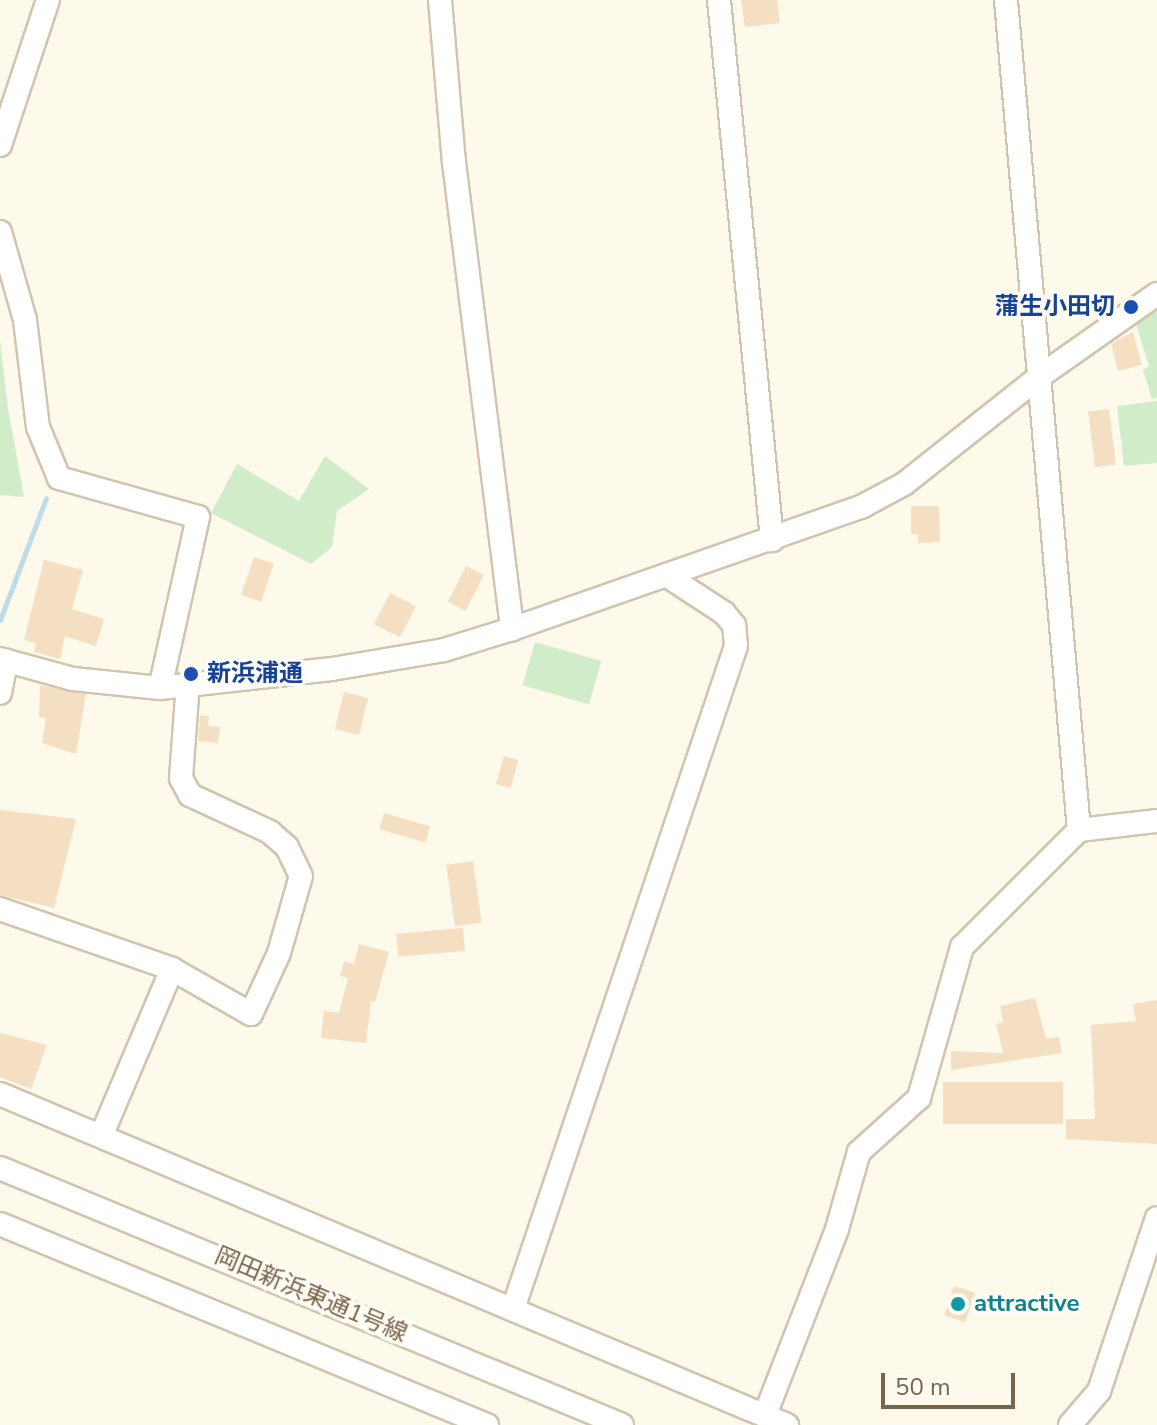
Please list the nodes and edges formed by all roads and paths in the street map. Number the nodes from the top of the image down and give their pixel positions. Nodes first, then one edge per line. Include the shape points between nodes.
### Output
1 (48, 0) edge
2 (440, 0) edge
3 (719, 0) edge
4 (1006, 0) edge
5 (0, 145) edge
6 (0, 232) edge
7 (1157, 294) edge
8 (1039, 377) junction
9 (772, 540) junction
10 (666, 575) junction
11 (512, 629) junction
12 (3, 660) edge
13 (188, 683) junction
14 (160, 688) junction
15 (0, 693) edge
16 (1157, 821) edge
17 (1079, 830) junction
18 (0, 909) edge
19 (172, 969) junction
20 (0, 1094) edge
21 (102, 1134) junction
22 (0, 1168) edge
23 (1157, 1218) edge
24 (0, 1224) edge
25 (513, 1309) junction
26 (765, 1415) junction
27 (479, 1423) edge
28 (622, 1425) edge
29 (787, 1425) edge
30 (1070, 1425) edge

1 - 5 street
2 - 11 street via 457,194
3 - 9 street
4 - 8 street
6 - 14 street via 25,320 38,427 59,478 198,517
7 - 8 street
8 - 9 street via 904,484 861,507
8 - 17 street
9 - 10 street
10 - 11 street
10 - 25 street via 724,613 734,625 736,646
11 - 13 street via 444,650 332,669
12 - 14 street via 73,679
12 - 15 street
13 - 14 street
13 - 19 street via 181,778 190,795 270,832 287,847 301,876 279,953 251,1014
16 - 17 street
17 - 26 street via 962,947 919,1098 859,1152 840,1222
18 - 19 street
19 - 21 street
20 - 21 street
21 - 25 street via 273,1212
22 - 28 street, 岡田新浜東通1号線
23 - 30 street via 1099,1391
24 - 27 street
25 - 26 street
26 - 29 street

